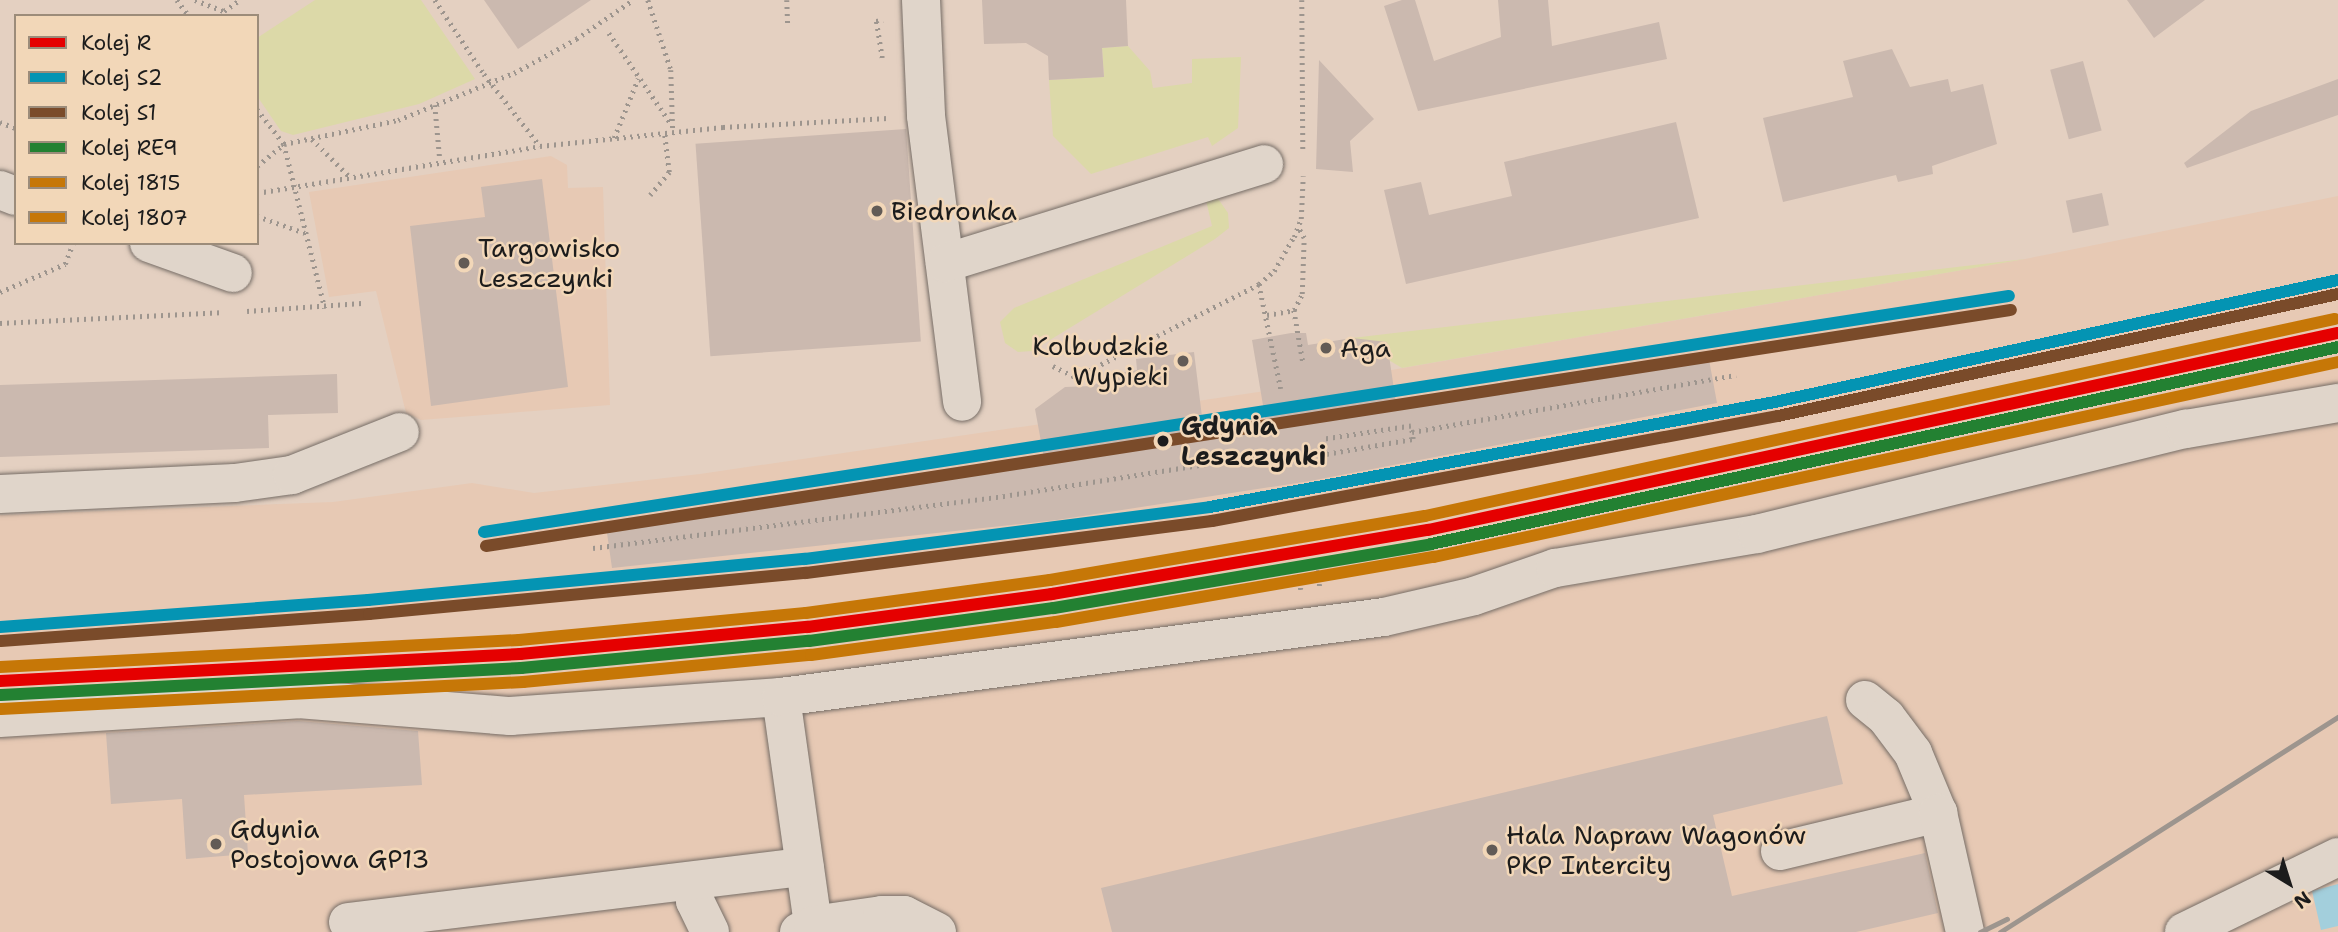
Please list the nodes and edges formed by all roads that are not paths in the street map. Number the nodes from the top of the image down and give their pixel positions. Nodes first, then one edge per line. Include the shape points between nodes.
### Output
1 (920, 0) edge
2 (1264, 164) dead end
3 (155, 245) edge
4 (944, 263) junction
5 (233, 273) dead end
6 (962, 402) dead end
7 (2338, 403) edge
8 (400, 432) dead end
9 (0, 494) edge
10 (781, 697) junction
11 (1865, 700) dead end
12 (0, 719) edge
13 (1938, 813) junction
14 (1780, 851) dead end
15 (2338, 857) edge
16 (805, 867) junction
17 (694, 881) junction
18 (348, 922) dead end
19 (806, 928) edge
20 (710, 932) edge
21 (937, 932) edge
22 (1965, 932) edge
23 (2184, 932) edge

1 - 4 lane via 926,116
2 - 4 lane
3 - 5 lane
4 - 6 lane
7 - 10 lane via 2186,429 1696,547 1555,568 1474,596 1384,617
8 - 9 lane via 292,475 236,483
10 - 12 lane via 510,716 285,699
10 - 16 lane
11 - 13 lane via 1913,753
13 - 14 lane
13 - 22 lane
15 - 23 lane
16 - 17 lane
16 - 19 lane
17 - 18 lane
17 - 20 lane via 695,901
19 - 21 lane via 904,915

